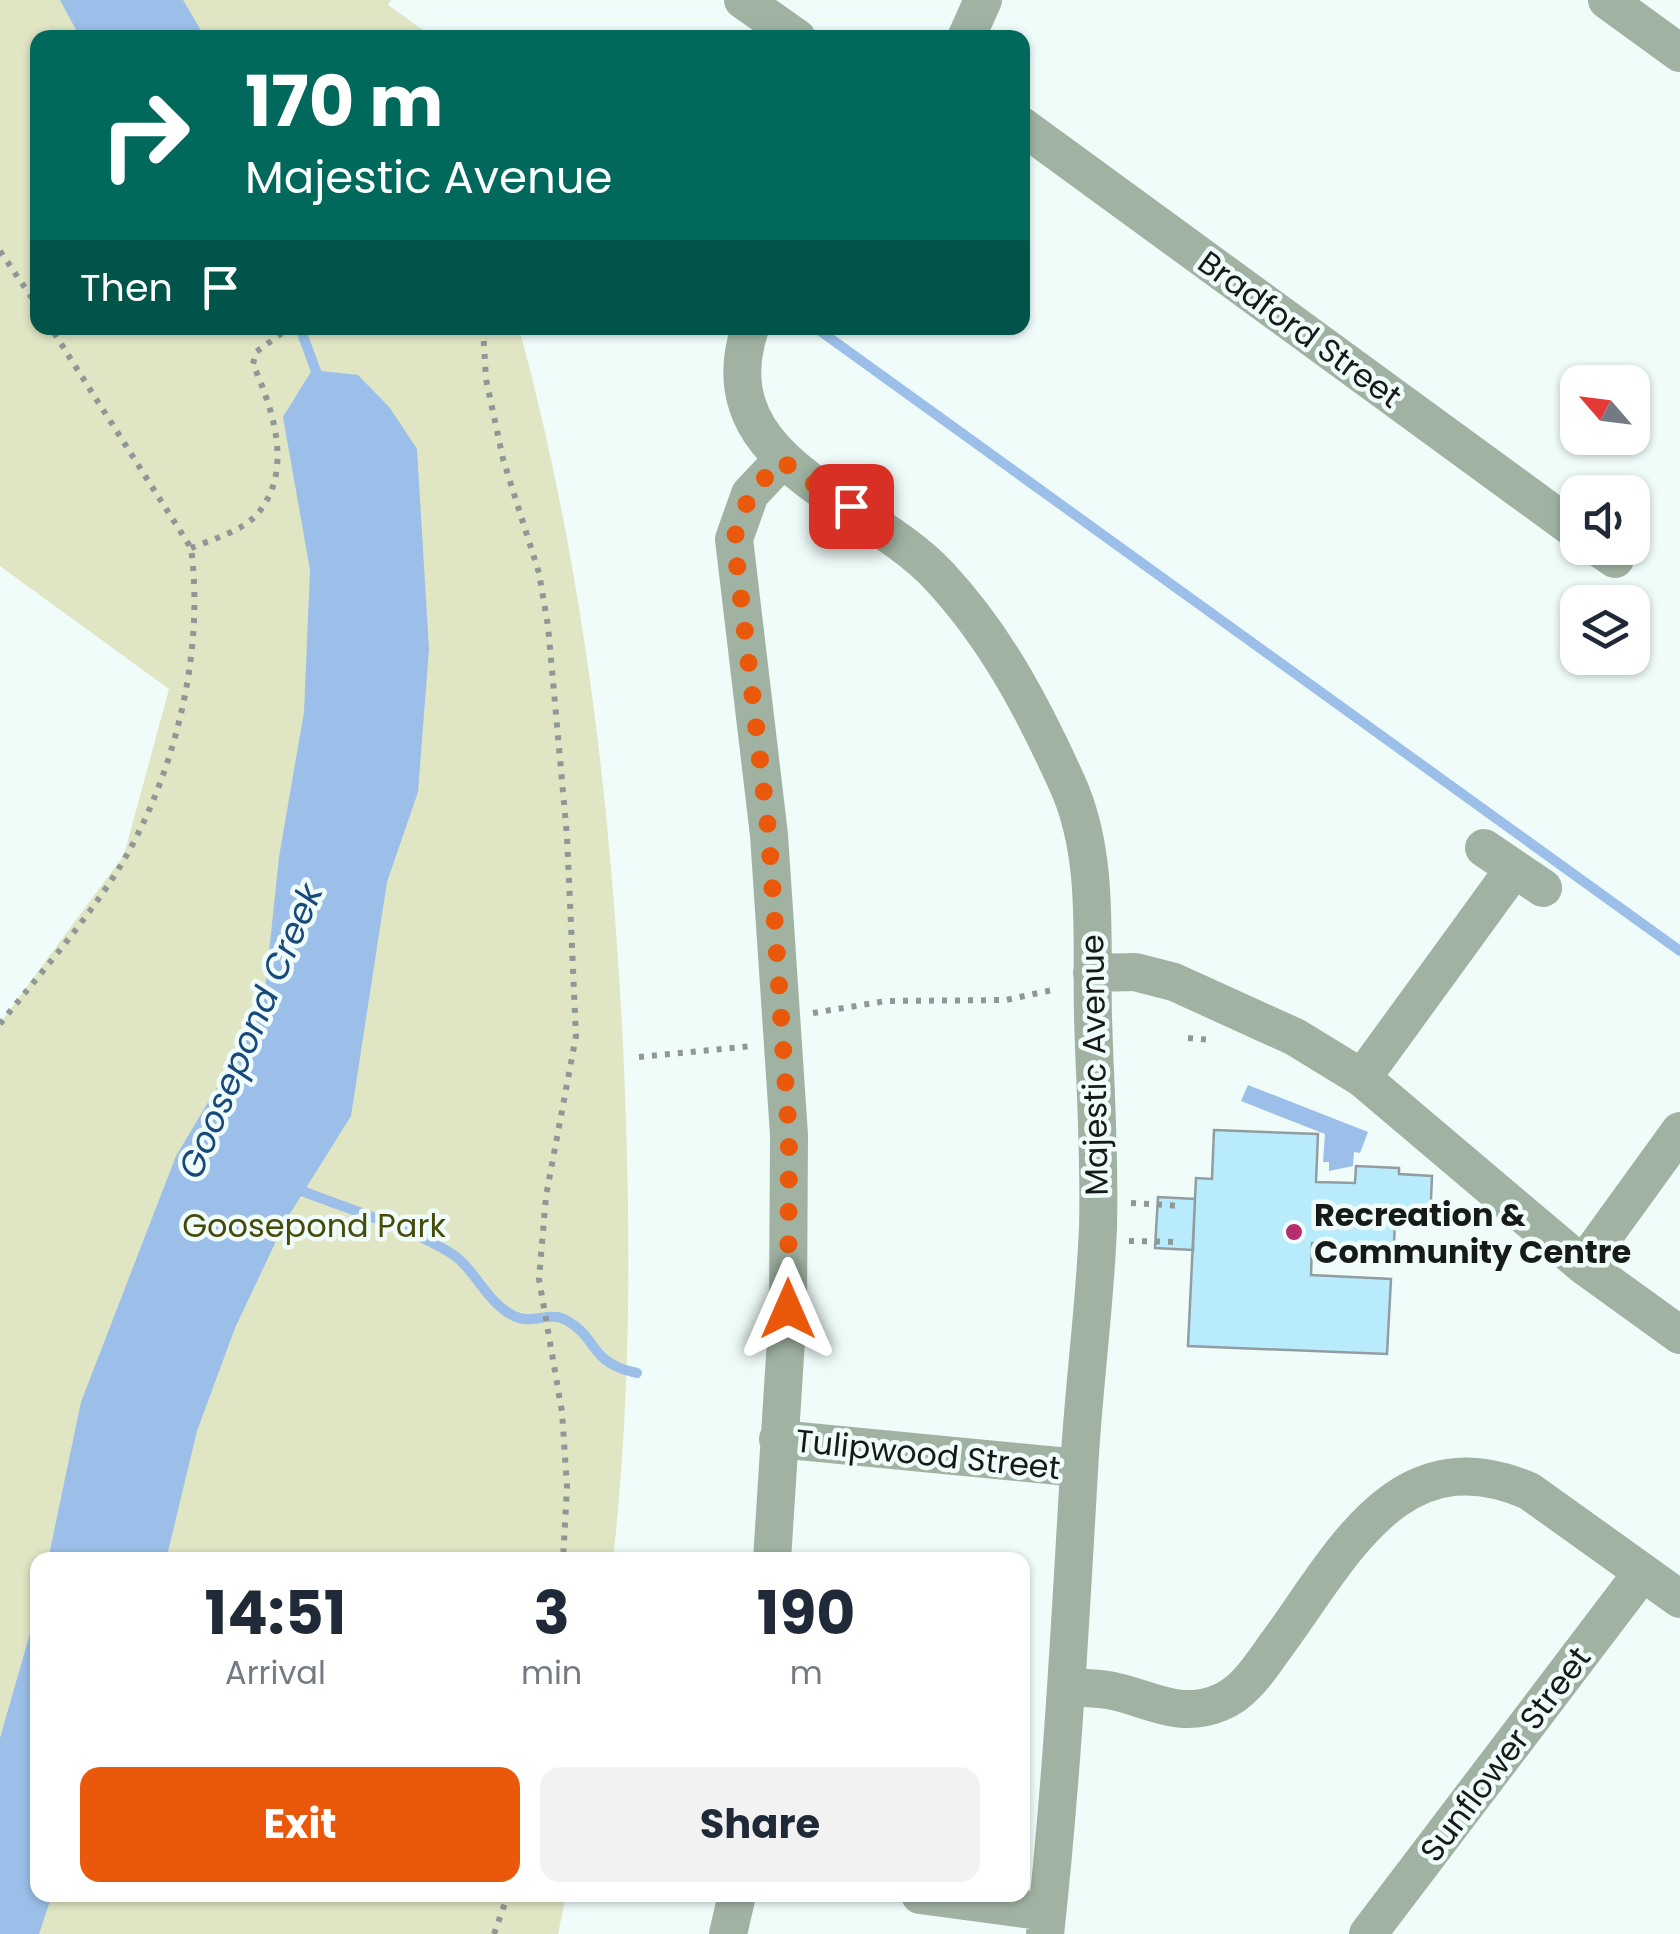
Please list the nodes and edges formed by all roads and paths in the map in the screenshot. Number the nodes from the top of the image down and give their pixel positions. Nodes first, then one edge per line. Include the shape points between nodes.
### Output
1 (743, 0) edge
2 (983, 0) edge
3 (1606, 0) edge
4 (786, 30) edge
5 (970, 30) edge
6 (1680, 53) edge
7 (1030, 132) edge
8 (0, 251) edge
9 (30, 295) edge
10 (55, 335) edge
11 (279, 335) edge
12 (483, 335) edge
13 (748, 335) edge
14 (782, 460) junction
15 (1560, 519) edge
16 (191, 548) junction
17 (1514, 868) dead end
18 (1092, 973) junction
19 (804, 1018) dead end
20 (0, 1024) edge
21 (770, 1042) dead end
22 (639, 1057) dead end
23 (1362, 1078) junction
24 (1680, 1131) edge
25 (1120, 1202) dead end
26 (1181, 1206) dead end
27 (1118, 1240) dead end
28 (1179, 1242) dead end
29 (1584, 1266) junction
30 (1680, 1335) edge
31 (778, 1439) junction
32 (1079, 1468) junction
33 (564, 1552) edge
34 (772, 1552) edge
35 (1642, 1573) junction
36 (1680, 1599) edge
37 (1069, 1687) junction
38 (505, 1902) edge
39 (735, 1902) edge
40 (952, 1902) edge
41 (1046, 1923) edge
42 (494, 1934) edge
43 (728, 1934) edge
44 (1368, 1934) edge

1 - 4 street
2 - 5 street
3 - 6 street
7 - 15 street, Bradford Street
8 - 9 path
10 - 16 path
11 - 16 path via 256,352 253,364 275,415 274,485 258,513
12 - 33 path via 486,380 548,626 567,836 576,1036 540,1237 543,1309 564,1450
13 - 14 street, Majestic Avenue via 742,384 757,429
14 - 18 street, Majestic Avenue via 916,552 1012,668 1075,806 1091,871
14 - 31 street via 750,494 734,539 769,836 789,1135 788,1309
16 - 20 path via 195,646 146,812 100,896
17 - 23 street
18 - 19 path via 1073,985 1006,1000 886,1000
18 - 23 street via 1135,972 1174,982 1295,1036
18 - 32 street, Majestic Avenue via 1098,1225
21 - 22 path
23 - 29 street
24 - 29 street
25 - 26 path
27 - 28 path
29 - 30 street
31 - 32 street, Tulipwood Street
31 - 34 street
32 - 37 street, Majestic Avenue
35 - 36 street
35 - 37 street via 1529,1490 1505,1480 1451,1476 1394,1497 1369,1519 1250,1681 1223,1702 1167,1710 1110,1690
35 - 44 street, Sunflower Street
37 - 41 street, Majestic Avenue
38 - 42 path
39 - 43 street
40 - 41 street

